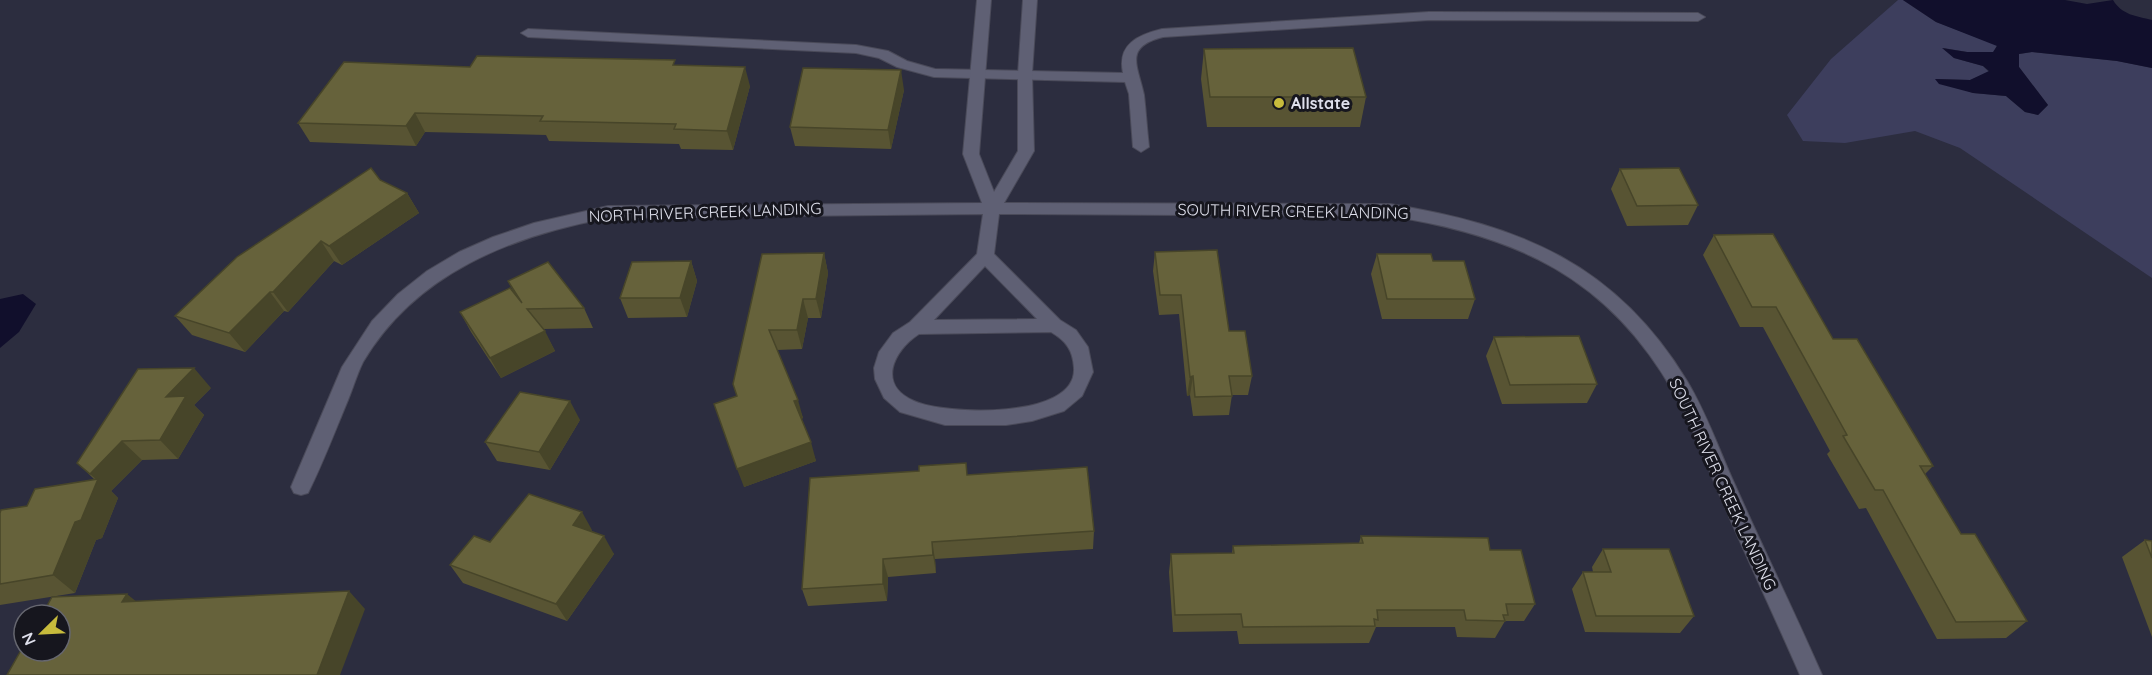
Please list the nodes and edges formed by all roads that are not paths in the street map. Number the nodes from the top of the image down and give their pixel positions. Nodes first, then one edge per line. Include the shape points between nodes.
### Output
1 (984, 0) edge
2 (1030, 0) edge
3 (1698, 17) dead end
4 (528, 33) dead end
5 (1025, 74) junction
6 (978, 75) junction
7 (1131, 78) junction
8 (1141, 147) dead end
9 (993, 209) junction
10 (986, 256) junction
11 (1054, 325) junction
12 (916, 327) junction
13 (301, 487) dead end
14 (1811, 675) edge

1 - 6 street
2 - 5 street
3 - 7 street via 1430,15 1173,31 1152,34 1137,42 1126,65
4 - 6 street via 856,49 883,54 934,73
5 - 6 street
5 - 7 street
5 - 9 street via 1026,151
6 - 9 street via 971,154
7 - 8 street
9 - 10 street
9 - 13 street, NORTH RIVER CREEK LANDING via 608,212 562,219 507,236 463,256 423,283 382,322 357,358
9 - 14 street, SOUTH RIVER CREEK LANDING via 1390,210 1478,226 1517,240 1572,268 1625,314 1681,386
10 - 11 street
10 - 12 street
11 - 12 street
11 - 12 street via 1071,335 1082,352 1084,372 1075,391 1057,406 996,417 925,414 907,407 891,393 883,368 888,352 899,338

